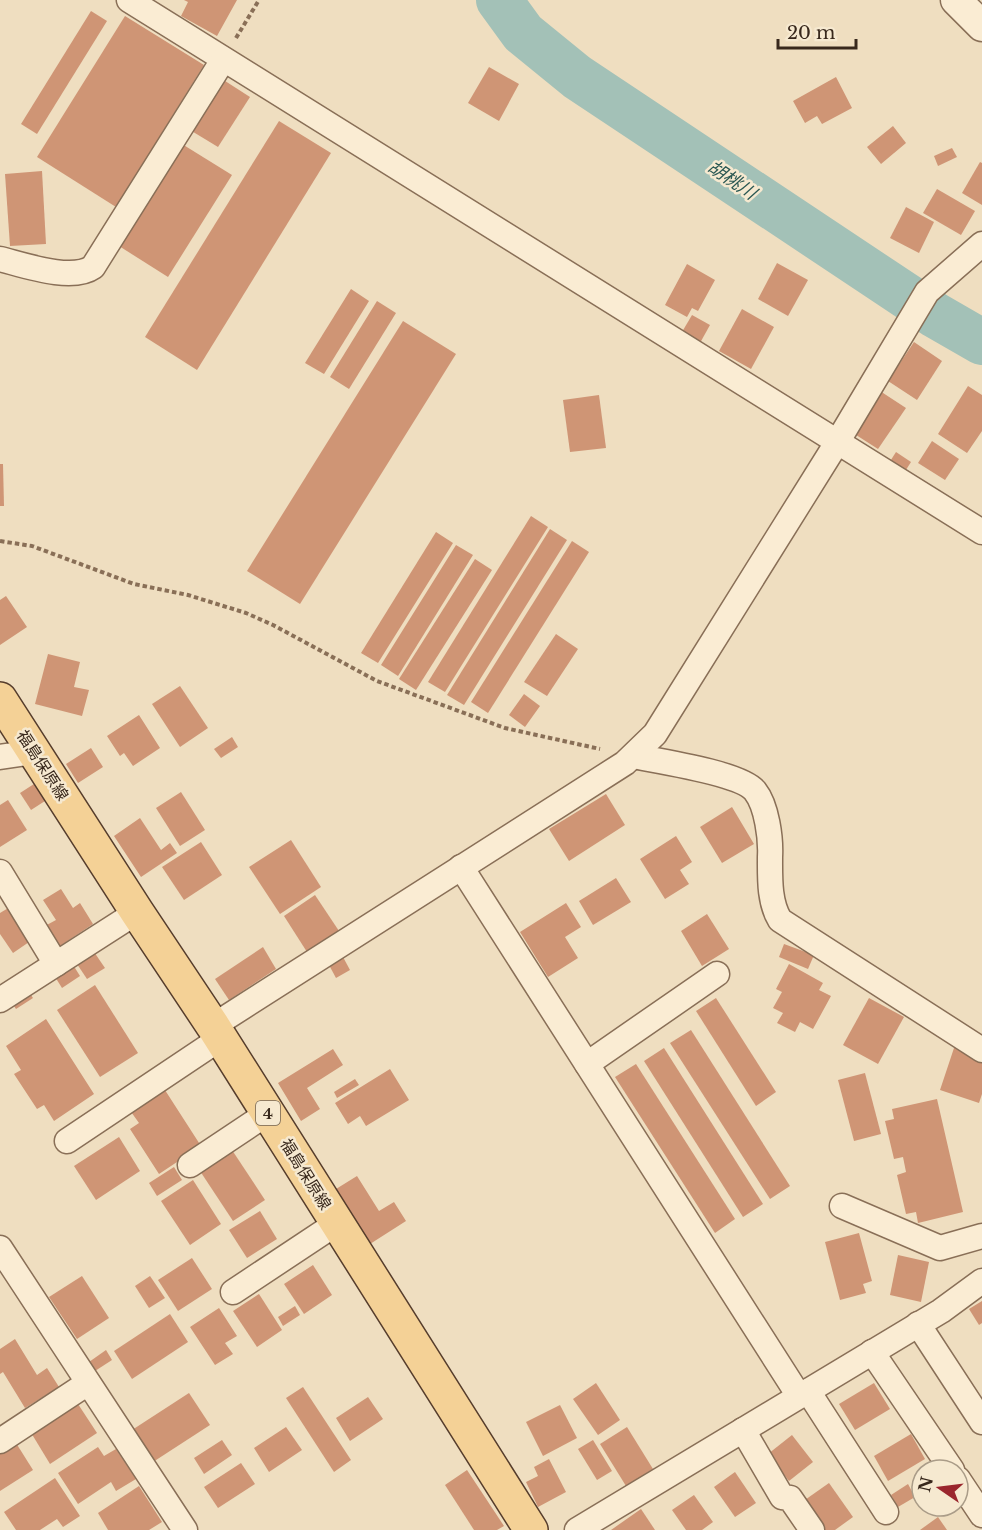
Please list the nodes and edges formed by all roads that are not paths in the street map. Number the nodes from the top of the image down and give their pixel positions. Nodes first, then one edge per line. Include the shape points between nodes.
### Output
1 (129, 0) edge
2 (956, 0) edge
3 (982, 26) edge
4 (224, 60) junction
5 (982, 244) edge
6 (0, 259) edge
7 (838, 441) junction
8 (982, 532) edge
9 (0, 699) edge
10 (34, 752) junction
11 (633, 756) junction
12 (0, 757) edge
13 (461, 867) junction
14 (0, 872) edge
15 (137, 912) junction
16 (56, 964) junction
17 (717, 974) dead end
18 (0, 1000) edge
19 (217, 1032) junction
20 (982, 1050) edge
21 (586, 1064) junction
22 (268, 1113) junction
23 (67, 1141) dead end
24 (190, 1165) dead end
25 (842, 1206) dead end
26 (337, 1223) junction
27 (982, 1236) edge
28 (0, 1248) edge
29 (982, 1281) edge
30 (233, 1292) dead end
31 (918, 1324) junction
32 (872, 1352) junction
33 (88, 1383) junction
34 (803, 1394) junction
35 (982, 1422) edge
36 (743, 1430) junction
37 (0, 1441) edge
38 (944, 1458) edge
39 (970, 1497) edge
40 (886, 1512) dead end
41 (982, 1515) edge
42 (523, 1527) edge
43 (185, 1530) edge
44 (578, 1530) edge
45 (812, 1530) edge

1 - 4 street
2 - 3 street
4 - 6 street via 93,267 86,272 66,273
4 - 7 street
5 - 7 street via 927,292
7 - 8 street
7 - 11 street via 655,734
9 - 10 main road, 福島保原線 / 4
10 - 12 street
10 - 15 main road, 福島保原線 / 4
11 - 13 street
11 - 20 street via 725,775 749,785 756,791 771,835 771,892 780,920
13 - 19 street
13 - 21 street
14 - 16 street
15 - 16 street
15 - 19 main road, 福島保原線 / 4
16 - 18 street
17 - 21 street
19 - 22 main road, 福島保原線 / 4
19 - 23 street
21 - 34 street
22 - 24 street
22 - 26 main road, 福島保原線 / 4
25 - 27 street via 940,1248
26 - 30 street
26 - 42 main road, 福島保原線 / 4
28 - 33 street
29 - 31 street
31 - 32 street
31 - 35 street
32 - 34 street
32 - 38 street
33 - 37 street
33 - 43 street
34 - 36 street
34 - 40 street
36 - 44 street
36 - 45 street via 782,1497 790,1498
39 - 41 street

